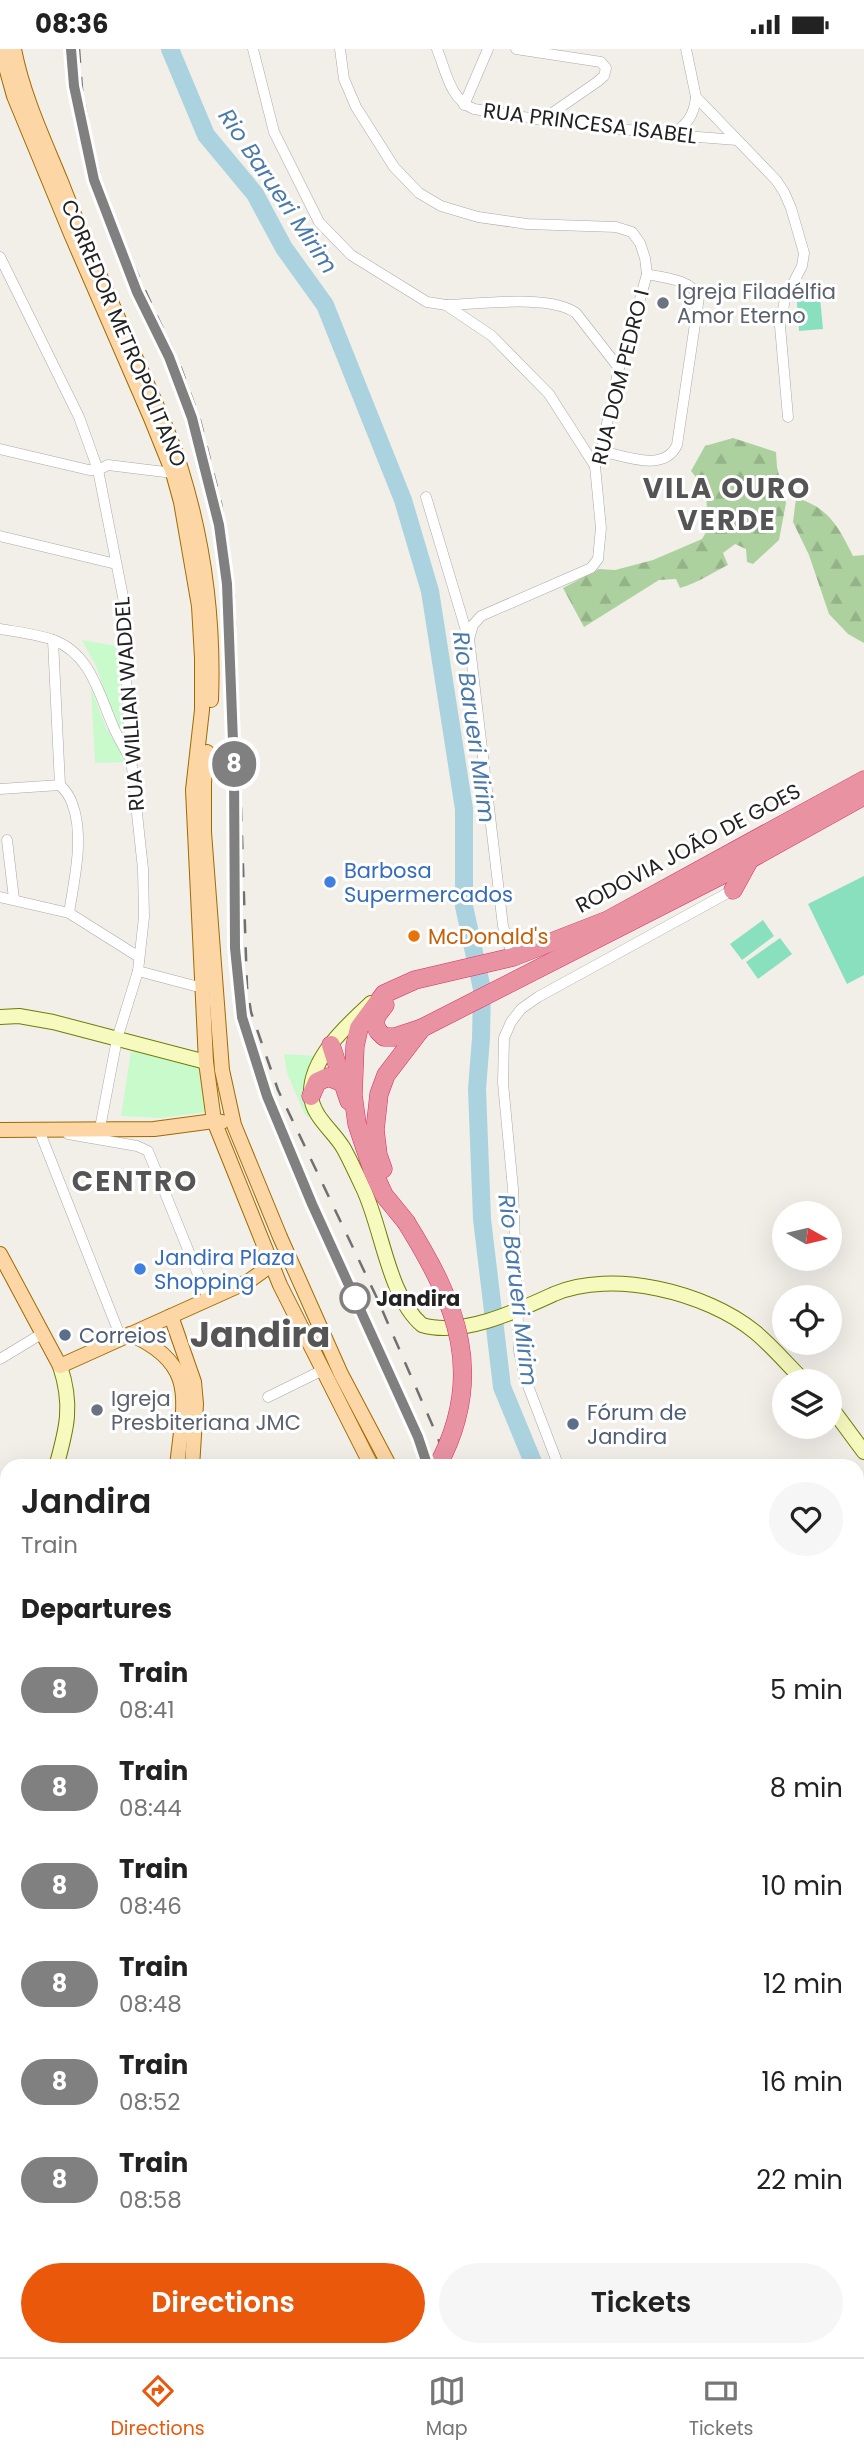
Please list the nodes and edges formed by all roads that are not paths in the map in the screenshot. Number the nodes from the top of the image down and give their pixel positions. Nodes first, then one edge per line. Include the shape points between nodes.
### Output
1 (1, 49) edge
2 (14, 49) edge
3 (253, 49) edge
4 (340, 49) edge
5 (437, 49) edge
6 (488, 49) edge
7 (516, 49) edge
8 (686, 49) edge
9 (695, 97) junction
10 (464, 105) junction
11 (542, 120) junction
12 (672, 135) junction
13 (737, 140) junction
14 (0, 257) edge
15 (647, 274) junction
16 (446, 305) junction
17 (619, 368) junction
18 (788, 417) dead end
19 (0, 449) edge
20 (601, 451) junction
21 (594, 466) junction
22 (98, 470) junction
23 (173, 473) junction
24 (426, 497) dead end
25 (0, 536) edge
26 (198, 537) junction
27 (116, 564) junction
28 (0, 629) edge
29 (469, 639) junction
30 (53, 640) junction
31 (131, 758) junction
32 (864, 780) edge
33 (61, 785) junction
34 (0, 789) edge
35 (864, 796) edge
36 (7, 840) dead end
37 (751, 857) junction
38 (720, 876) junction
39 (728, 893) junction
40 (0, 897) edge
41 (14, 899) junction
42 (69, 913) junction
43 (139, 957) junction
44 (505, 959) junction
45 (138, 971) junction
46 (195, 986) dead end
47 (506, 986) junction
48 (401, 987) junction
49 (384, 995) junction
50 (0, 1017) edge
51 (422, 1028) junction
52 (117, 1039) junction
53 (331, 1045) junction
54 (206, 1062) junction
55 (343, 1083) junction
56 (311, 1096) junction
57 (214, 1121) junction
58 (357, 1123) junction
59 (234, 1125) junction
60 (100, 1128) junction
61 (0, 1129) edge
62 (39, 1130) junction
63 (401, 1215) junction
64 (280, 1237) junction
65 (0, 1254) edge
66 (271, 1265) junction
67 (249, 1281) junction
68 (280, 1285) junction
69 (208, 1299) junction
70 (513, 1313) junction
71 (171, 1316) junction
72 (43, 1333) junction
73 (126, 1336) junction
74 (0, 1359) edge
75 (60, 1366) junction
76 (792, 1369) edge
77 (323, 1370) junction
78 (268, 1397) dead end
79 (842, 1422) edge
80 (864, 1452) edge
81 (58, 1459) edge
82 (178, 1459) edge
83 (192, 1459) edge
84 (368, 1459) edge
85 (386, 1459) edge
86 (441, 1459) edge
87 (556, 1459) edge

1 - 23 main road via 14,96
2 - 26 main road, CORREDOR METROPOLITANO via 20,79 76,220 181,467
3 - 16 street via 274,132 319,222 360,260 427,302
4 - 15 street, RUA DOM PEDRO I via 344,79 356,107 394,167 419,193 441,206 485,219 617,227 632,232 640,243
5 - 10 street, RUA PRINCESA ISABEL
6 - 10 street
7 - 11 street via 601,62 606,68 597,82
8 - 9 street
9 - 12 street via 690,118
9 - 13 street
10 - 11 street, RUA PRINCESA ISABEL
11 - 12 street, RUA PRINCESA ISABEL
12 - 13 street, RUA PRINCESA ISABEL
13 - 18 street via 785,192 802,241 802,265 785,299 780,326
14 - 22 street, RUA WILLIAN WADDEL via 79,417
15 - 17 street, RUA DOM PEDRO I
15 - 20 street via 686,283 699,297 677,445 662,461
16 - 17 street via 547,302 568,307
16 - 21 street via 510,351 549,394
17 - 20 street, RUA DOM PEDRO I
19 - 22 street
20 - 21 street, RUA DOM PEDRO I
21 - 29 street, RUA DOM PEDRO I via 601,529 598,559 591,568 481,616
22 - 23 street via 108,465
22 - 27 street, RUA WILLIAN WADDEL
23 - 26 main road
23 - 54 main road via 199,606 202,657 202,710 193,790
24 - 29 street
25 - 27 street
26 - 59 main road, CORREDOR METROPOLITANO via 208,595 212,670 204,832 222,1070
27 - 31 street, RUA WILLIAN WADDEL via 125,612
28 - 30 street
29 - 44 street
30 - 31 street via 81,658
30 - 33 street
31 - 43 street, RUA WILLIAN WADDEL via 144,897
32 - 44 highway, RODOVIA JOÃO DE GOES via 608,920
33 - 34 street
33 - 42 street via 77,820
35 - 37 highway, RODOVIA JOÃO DE GOES
36 - 41 street
37 - 38 highway, RODOVIA JOÃO DE GOES
37 - 39 highway
38 - 39 highway
38 - 47 highway, RODOVIA JOÃO DE GOES
39 - 70 street via 561,983 521,1009 511,1023 502,1061 513,1189
40 - 41 street
41 - 42 street
42 - 43 street
43 - 45 street, RUA WILLIAN WADDEL
44 - 47 highway via 517,965
44 - 48 highway, RODOVIA JOÃO DE GOES
45 - 46 street
45 - 52 street, RUA WILLIAN WADDEL
47 - 51 highway, RODOVIA JOÃO DE GOES
48 - 49 highway, RODOVIA JOÃO DE GOES
48 - 51 highway via 377,1014 378,1031 384,1037 395,1037
49 - 53 street
49 - 58 highway, RODOVIA JOÃO DE GOES via 359,1028 355,1046
50 - 52 street via 36,1018
51 - 63 highway via 386,1075 375,1114 378,1155
52 - 54 street
52 - 60 street, RUA WILLIAN WADDEL
53 - 55 highway
53 - 56 street via 317,1067
54 - 57 main road
55 - 56 highway via 328,1077 317,1082
55 - 58 highway
56 - 70 street via 315,1111 343,1147 365,1192 387,1260 416,1320 444,1330
57 - 59 main road
57 - 60 main road via 154,1129
57 - 66 main road
58 - 63 highway, RODOVIA JOÃO DE GOES via 384,1195
59 - 64 main road, CORREDOR METROPOLITANO
60 - 62 main road
61 - 62 main road
62 - 69 street via 148,1151
62 - 73 street
63 - 86 highway, bridge via 446,1296 462,1347 463,1388 456,1425
64 - 66 main road
64 - 85 main road, CORREDOR METROPOLITANO via 343,1378
65 - 72 main road
66 - 67 main road
66 - 68 main road
67 - 68 main road
67 - 69 main road
68 - 77 main road
69 - 71 main road
70 - 76 street via 577,1285 627,1283 670,1291 755,1332
70 - 87 street via 525,1378
71 - 73 main road
71 - 83 main road via 194,1382
72 - 74 street
72 - 75 main road
73 - 75 main road
73 - 82 main road via 152,1344 176,1369 184,1401
75 - 81 street via 68,1389 68,1410
77 - 78 street
77 - 84 main road
79 - 80 street

